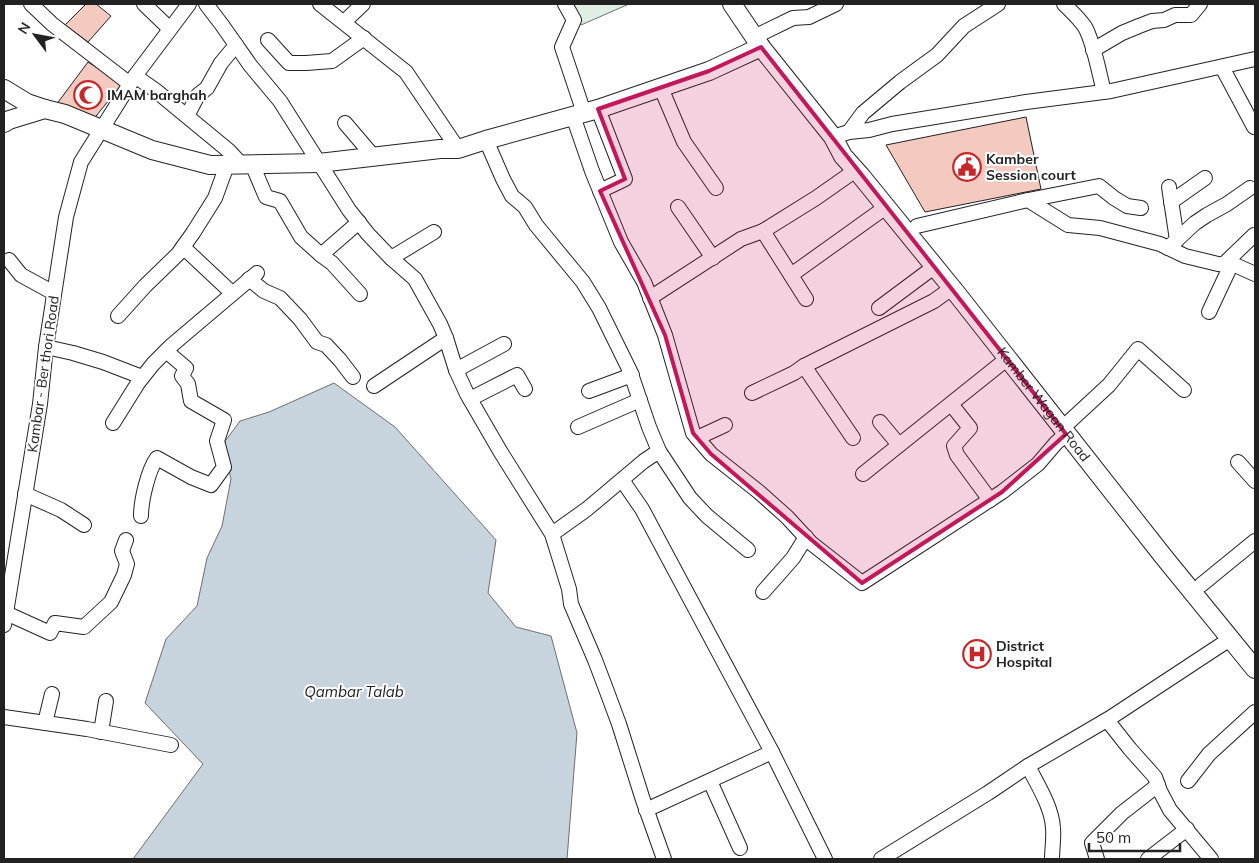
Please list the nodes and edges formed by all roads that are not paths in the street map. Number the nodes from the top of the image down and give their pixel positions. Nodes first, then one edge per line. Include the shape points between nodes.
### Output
1 (144, 4) edge
2 (189, 4) edge
3 (206, 4) edge
4 (320, 4) edge
5 (363, 4) edge
6 (565, 4) edge
7 (732, 4) edge
8 (793, 4) edge
9 (836, 4) edge
10 (998, 4) edge
11 (1064, 4) edge
12 (1200, 4) edge
13 (33, 5) edge
14 (799, 18) junction
15 (344, 22) junction
16 (170, 29) junction
17 (364, 38) junction
18 (268, 40) dead end
19 (757, 42) junction
20 (236, 45) junction
21 (1093, 50) junction
22 (1255, 60) edge
23 (1222, 67) junction
24 (132, 80) junction
25 (661, 88) junction
26 (4, 89) edge
27 (1104, 92) junction
28 (45, 109) junction
29 (585, 113) junction
30 (186, 116) junction
31 (4, 123) edge
32 (345, 123) dead end
33 (1254, 127) edge
34 (101, 129) junction
35 (841, 134) junction
36 (486, 140) junction
37 (458, 149) junction
38 (374, 157) junction
39 (319, 163) junction
40 (240, 165) junction
41 (856, 170) junction
42 (1205, 178) dead end
43 (1169, 187) dead end
44 (716, 188) dead end
45 (1250, 188) dead end
46 (600, 191) junction
47 (1028, 200) junction
48 (1171, 202) junction
49 (678, 207) dead end
50 (886, 207) junction
51 (1141, 208) dead end
52 (359, 222) junction
53 (917, 226) junction
54 (763, 230) junction
55 (434, 232) dead end
56 (1254, 235) edge
57 (1173, 244) junction
58 (183, 247) junction
59 (321, 255) junction
60 (391, 258) junction
61 (713, 258) junction
62 (10, 261) edge
63 (1227, 265) junction
64 (934, 267) junction
65 (1255, 274) edge
66 (791, 275) junction
67 (952, 288) junction
68 (54, 292) junction
69 (232, 294) junction
70 (360, 294) dead end
71 (650, 298) junction
72 (806, 299) dead end
73 (879, 308) dead end
74 (1209, 312) dead end
75 (118, 316) dead end
76 (446, 338) junction
77 (504, 344) dead end
78 (46, 347) junction
79 (166, 351) junction
80 (1008, 358) junction
81 (804, 366) junction
82 (456, 370) junction
83 (632, 375) junction
84 (353, 376) dead end
85 (142, 377) junction
86 (374, 386) dead end
87 (525, 389) dead end
88 (1184, 390) dead end
89 (589, 391) dead end
90 (752, 394) dead end
91 (470, 399) junction
92 (640, 400) junction
93 (951, 404) junction
94 (880, 422) dead end
95 (113, 423) dead end
96 (725, 424) dead end
97 (578, 427) dead end
98 (1068, 428) junction
99 (697, 438) junction
100 (853, 438) dead end
101 (899, 445) junction
102 (659, 451) junction
103 (1238, 462) dead end
104 (862, 474) dead end
105 (622, 480) junction
106 (1255, 481) edge
107 (25, 494) junction
108 (990, 500) junction
109 (141, 516) dead end
110 (84, 525) dead end
111 (552, 534) junction
112 (806, 537) junction
113 (126, 540) dead end
114 (1255, 541) edge
115 (748, 550) dead end
116 (1201, 585) junction
117 (763, 592) dead end
118 (5, 615) edge
119 (1230, 639) junction
120 (1255, 651) edge
121 (1255, 670) edge
122 (52, 694) dead end
123 (106, 700) dead end
124 (1255, 712) edge
125 (4, 716) edge
126 (1107, 720) junction
127 (45, 722) junction
128 (101, 732) junction
129 (171, 745) dead end
130 (772, 752) junction
131 (1028, 766) junction
132 (1188, 780) dead end
133 (710, 781) junction
134 (1158, 785) junction
135 (646, 810) junction
136 (1187, 829) junction
137 (740, 848) dead end
138 (664, 859) edge
139 (824, 859) edge
140 (881, 859) edge
141 (1052, 859) edge
142 (1097, 859) edge
143 (1148, 859) edge
144 (1211, 859) edge

1 - 16 street
2 - 16 street, Kambar - Ber thori Road
3 - 20 street
4 - 15 street
5 - 15 street
6 - 29 street via 574,20 562,47
7 - 19 main road, Kamber Wagan Road
8 - 14 street
9 - 14 street via 809,17
10 - 35 street via 964,26 937,55 900,82
11 - 21 street via 1085,28
12 - 21 street via 1191,15 1152,21
13 - 24 street via 52,24
14 - 19 street via 793,18
15 - 17 street
16 - 24 street, Kambar - Ber thori Road
17 - 18 street via 332,61 306,63 289,63
17 - 37 street via 406,72
19 - 25 main road via 709,72
19 - 35 main road, Kamber Wagan Road
20 - 30 street
20 - 39 street via 280,101
21 - 27 street
22 - 23 street
23 - 27 street
23 - 33 street
24 - 30 street via 155,90
24 - 34 street, Kambar - Ber thori Road
25 - 29 main road
25 - 44 street via 684,142
26 - 28 main road
27 - 35 street
28 - 31 main road
28 - 34 main road
29 - 36 main road
29 - 46 street via 592,171
29 - 46 street via 625,179
30 - 40 street via 229,151
32 - 38 street
34 - 40 main road via 152,150 210,165
34 - 68 street, Kambar - Ber thori Road via 81,162 66,217
35 - 41 main road, Kamber Wagan Road via 844,156
35 - 53 main road, Kamber Wagan Road
36 - 37 main road
36 - 83 street via 512,196 525,207 583,282
37 - 38 main road
38 - 39 main road
39 - 40 main road
39 - 52 street
40 - 58 street via 214,198
40 - 59 street via 266,197 280,201 301,237
41 - 50 main road, Kamber Wagan Road
41 - 54 street
42 - 48 street
43 - 48 street
45 - 57 street via 1201,219
46 - 71 street via 621,242
47 - 51 street via 1099,186 1127,206
47 - 53 street
47 - 57 street via 1068,225 1100,228 1160,244
48 - 57 street
49 - 61 street
50 - 64 main road, Kamber Wagan Road
50 - 66 street
52 - 59 street
52 - 60 street
53 - 98 main road, Kamber Wagan Road
54 - 61 street via 741,239
54 - 66 street
55 - 60 street
56 - 63 street
57 - 63 street via 1186,256
58 - 69 street
58 - 75 street
59 - 70 street
60 - 76 street via 415,279
61 - 71 street
62 - 68 street via 17,272
63 - 65 street
63 - 74 street
64 - 67 main road, Kamber Wagan Road
64 - 73 street
66 - 72 street
67 - 80 main road, Kamber Wagan Road
67 - 81 street via 934,301
68 - 78 street, Kambar - Ber thori Road
69 - 79 street
69 - 84 street via 253,276 264,291 280,298 317,342 326,345
71 - 99 street via 666,335 693,434
76 - 82 street
76 - 86 street
77 - 82 street
78 - 85 street via 103,362
78 - 107 street, Kambar - Ber thori Road
79 - 85 street
79 - 109 street via 186,368 182,376 188,384 191,401 224,420 217,441 224,467 211,485 157,458 141,505
80 - 93 street
80 - 98 main road, Kamber Wagan Road via 1062,428
81 - 90 street
81 - 100 street
82 - 91 street
83 - 89 street
83 - 92 street
85 - 95 street
87 - 91 street via 517,376
88 - 98 street via 1138,349
91 - 111 street
92 - 97 street
92 - 102 street
93 - 101 street
93 - 108 street via 970,428 954,446 957,455
94 - 101 street
96 - 99 street
98 - 108 street via 1038,464
98 - 116 main road, Kamber Wagan Road
98 - 119 main road, Kamber Wagan Road
99 - 112 street
101 - 104 street
102 - 105 street
102 - 115 street via 690,498
103 - 106 street
105 - 111 street
105 - 130 street via 642,508
107 - 110 street via 61,510
107 - 118 street, Kambar - Ber thori Road
108 - 112 street via 862,583
111 - 135 street via 572,604 619,724
112 - 117 street via 793,558
113 - 118 street via 122,551 127,564 111,602 84,627 55,622 50,633
114 - 116 street
116 - 120 main road, Kamber Wagan Road
119 - 121 main road, Kamber Wagan Road
119 - 126 street
122 - 127 street
123 - 128 street
124 - 132 street via 1209,754
125 - 127 street
126 - 131 street
126 - 134 street via 1155,777
127 - 128 street
128 - 129 street
130 - 133 street
130 - 139 street
131 - 140 street
131 - 141 street via 1051,817
133 - 135 street
133 - 137 street
134 - 136 street via 1170,810
134 - 142 street via 1122,813 1092,843
135 - 138 street
136 - 143 street
136 - 144 street

